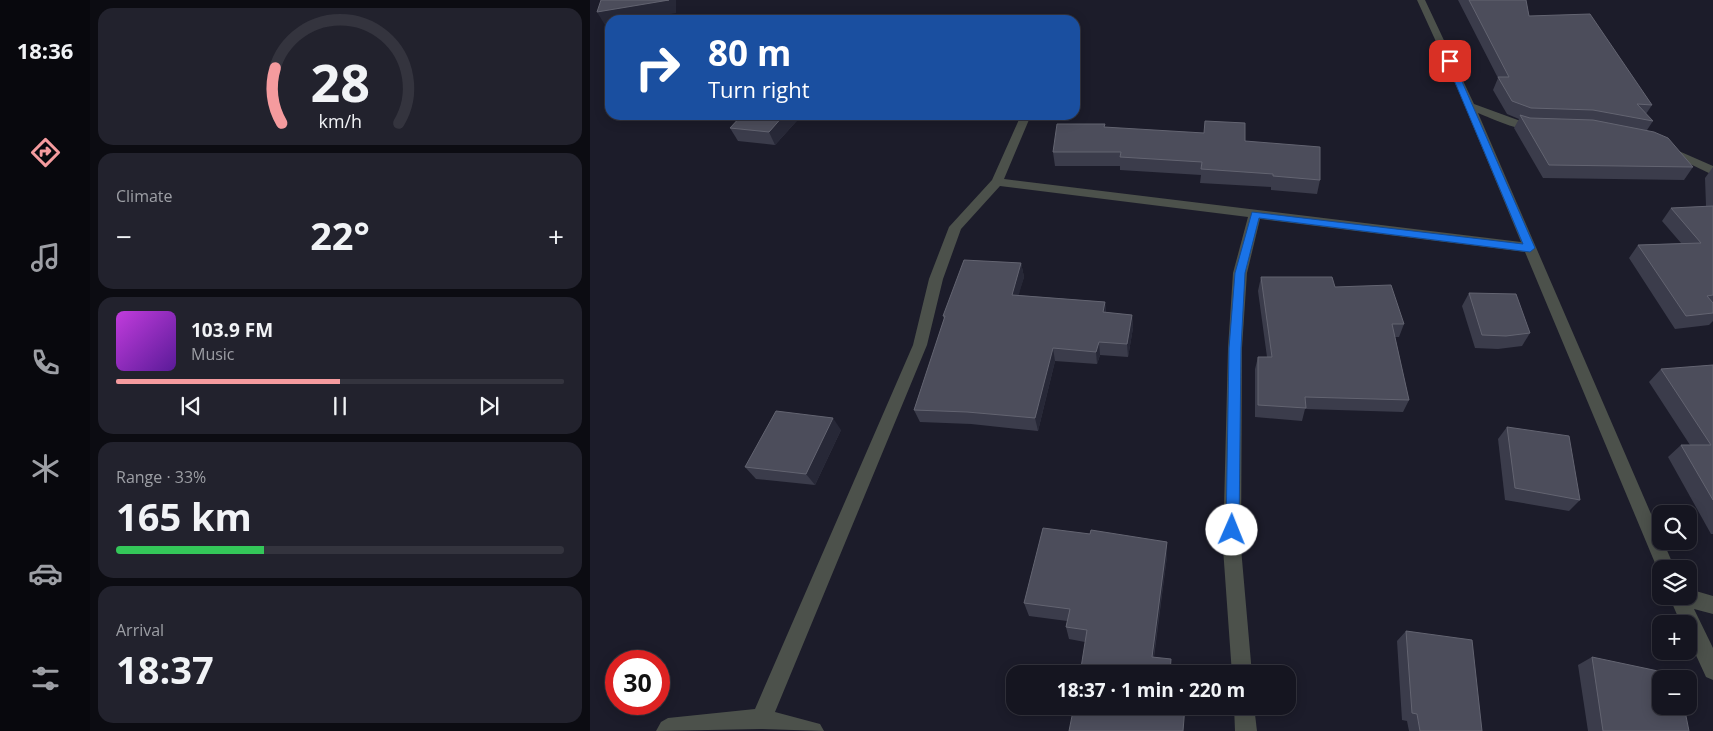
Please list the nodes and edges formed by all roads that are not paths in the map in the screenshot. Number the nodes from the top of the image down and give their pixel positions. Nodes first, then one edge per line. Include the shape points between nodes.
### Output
1 (1421, 0) edge
2 (1470, 106) junction
3 (1024, 120) edge
4 (1551, 128) edge
5 (1658, 144) edge
6 (1713, 171) edge
7 (997, 182) junction
8 (1255, 214) junction
9 (1530, 248) junction
10 (1662, 560) edge
11 (1697, 601) edge
12 (1683, 605) edge
13 (1713, 605) edge
14 (1241, 665) edge
15 (1713, 670) edge
16 (1245, 715) edge
17 (761, 718) junction
18 (667, 731) edge
19 (813, 731) edge
20 (1246, 731) edge

1 - 2 street
2 - 4 street via 1524,126
2 - 9 street
3 - 7 street
5 - 6 street
7 - 8 street
7 - 17 street via 955,227 936,279 920,345
8 - 9 street
8 - 14 street via 1240,273 1235,348 1232,548
9 - 10 street
11 - 13 street
12 - 15 street
16 - 20 street
17 - 18 street
17 - 19 street

